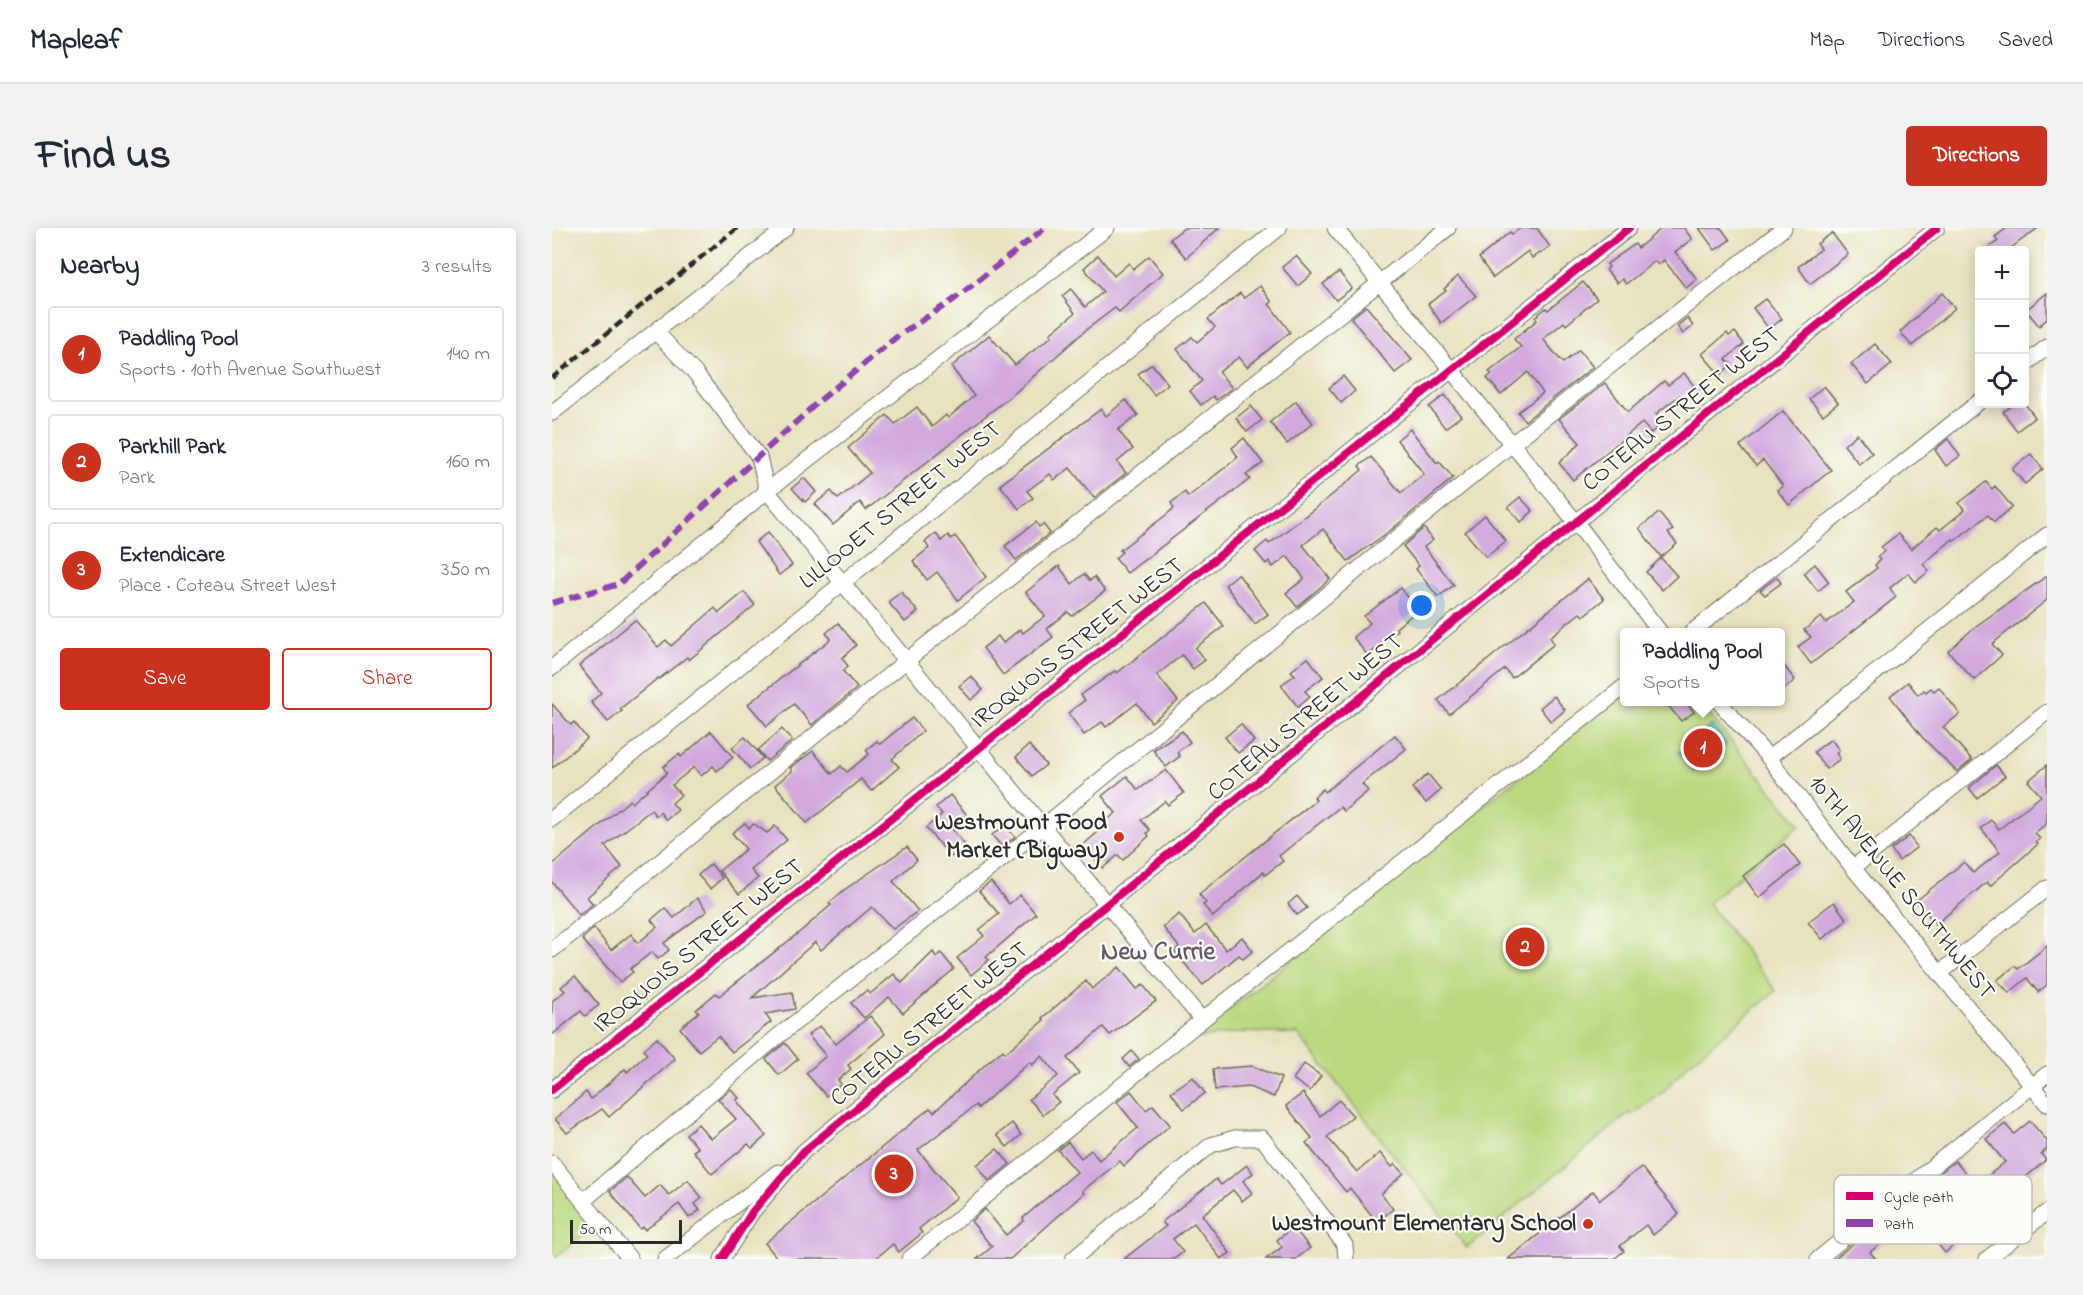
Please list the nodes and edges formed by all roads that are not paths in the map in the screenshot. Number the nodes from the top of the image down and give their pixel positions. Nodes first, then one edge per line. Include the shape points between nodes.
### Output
1 (786, 228) edge
2 (1107, 228) edge
3 (1279, 228) edge
4 (1335, 228) edge
5 (1448, 228) edge
6 (1629, 228) edge
7 (1784, 228) edge
8 (1937, 228) edge
9 (1380, 283) junction
10 (656, 332) junction
11 (2047, 347) edge
12 (2029, 362) edge
13 (1454, 371) junction
14 (1975, 405) edge
15 (552, 413) edge
16 (1512, 444) junction
17 (767, 491) junction
18 (1575, 521) junction
19 (2047, 535) edge
20 (842, 583) junction
21 (1656, 628) edge
22 (1698, 628) edge
23 (906, 661) junction
24 (552, 668) edge
25 (1620, 690) edge
26 (1723, 706) edge
27 (2047, 712) edge
28 (977, 748) junction
29 (1769, 758) junction
30 (552, 819) edge
31 (1044, 826) junction
32 (1853, 868) junction
33 (2047, 888) edge
34 (1108, 906) junction
35 (552, 950) edge
36 (1941, 972) junction
37 (1202, 1020) junction
38 (2047, 1074) edge
39 (2032, 1086) junction
40 (552, 1090) edge
41 (2047, 1104) edge
42 (804, 1151) junction
43 (552, 1163) edge
44 (1922, 1175) edge
45 (583, 1201) junction
46 (2047, 1212) edge
47 (2032, 1224) edge
48 (1837, 1244) edge
49 (2006, 1244) edge
50 (630, 1259) edge
51 (665, 1259) edge
52 (722, 1259) edge
53 (909, 1259) edge
54 (1073, 1259) edge
55 (1346, 1259) edge
56 (1818, 1259) edge
57 (1987, 1259) edge

1 - 10 street
2 - 17 street
3 - 20 street, LILLOOET STREET WEST
4 - 9 street
5 - 9 street
6 - 13 street, IROQUOIS STREET WEST
7 - 16 street
8 - 18 street, COTEAU STREET WEST
9 - 13 street
9 - 23 street
10 - 15 street
10 - 17 street via 696,374 759,457
11 - 12 street
13 - 16 street
13 - 28 street, IROQUOIS STREET WEST
14 - 22 street
16 - 18 street
16 - 31 street
17 - 20 street
17 - 24 street
18 - 21 street
18 - 34 street, COTEAU STREET WEST
19 - 29 street
20 - 23 street
20 - 30 street, LILLOOET STREET WEST
23 - 28 street
23 - 35 street
25 - 37 street
26 - 29 street, 10TH AVENUE SOUTHWEST
27 - 32 street
28 - 31 street
28 - 40 street, IROQUOIS STREET WEST
29 - 32 street, 10TH AVENUE SOUTHWEST
31 - 34 street
31 - 45 street via 777,1037
32 - 36 street, 10TH AVENUE SOUTHWEST
33 - 36 street
34 - 37 street
34 - 42 street, COTEAU STREET WEST
36 - 39 street, 10TH AVENUE SOUTHWEST
37 - 53 street
38 - 39 street
39 - 41 street, 10TH AVENUE SOUTHWEST
39 - 44 street
42 - 51 street
42 - 52 street, COTEAU STREET WEST via 753,1211
43 - 45 street
45 - 50 street
46 - 47 street
48 - 56 street
49 - 57 street
54 - 55 street via 1211,1145 1235,1138 1262,1138 1345,1245

